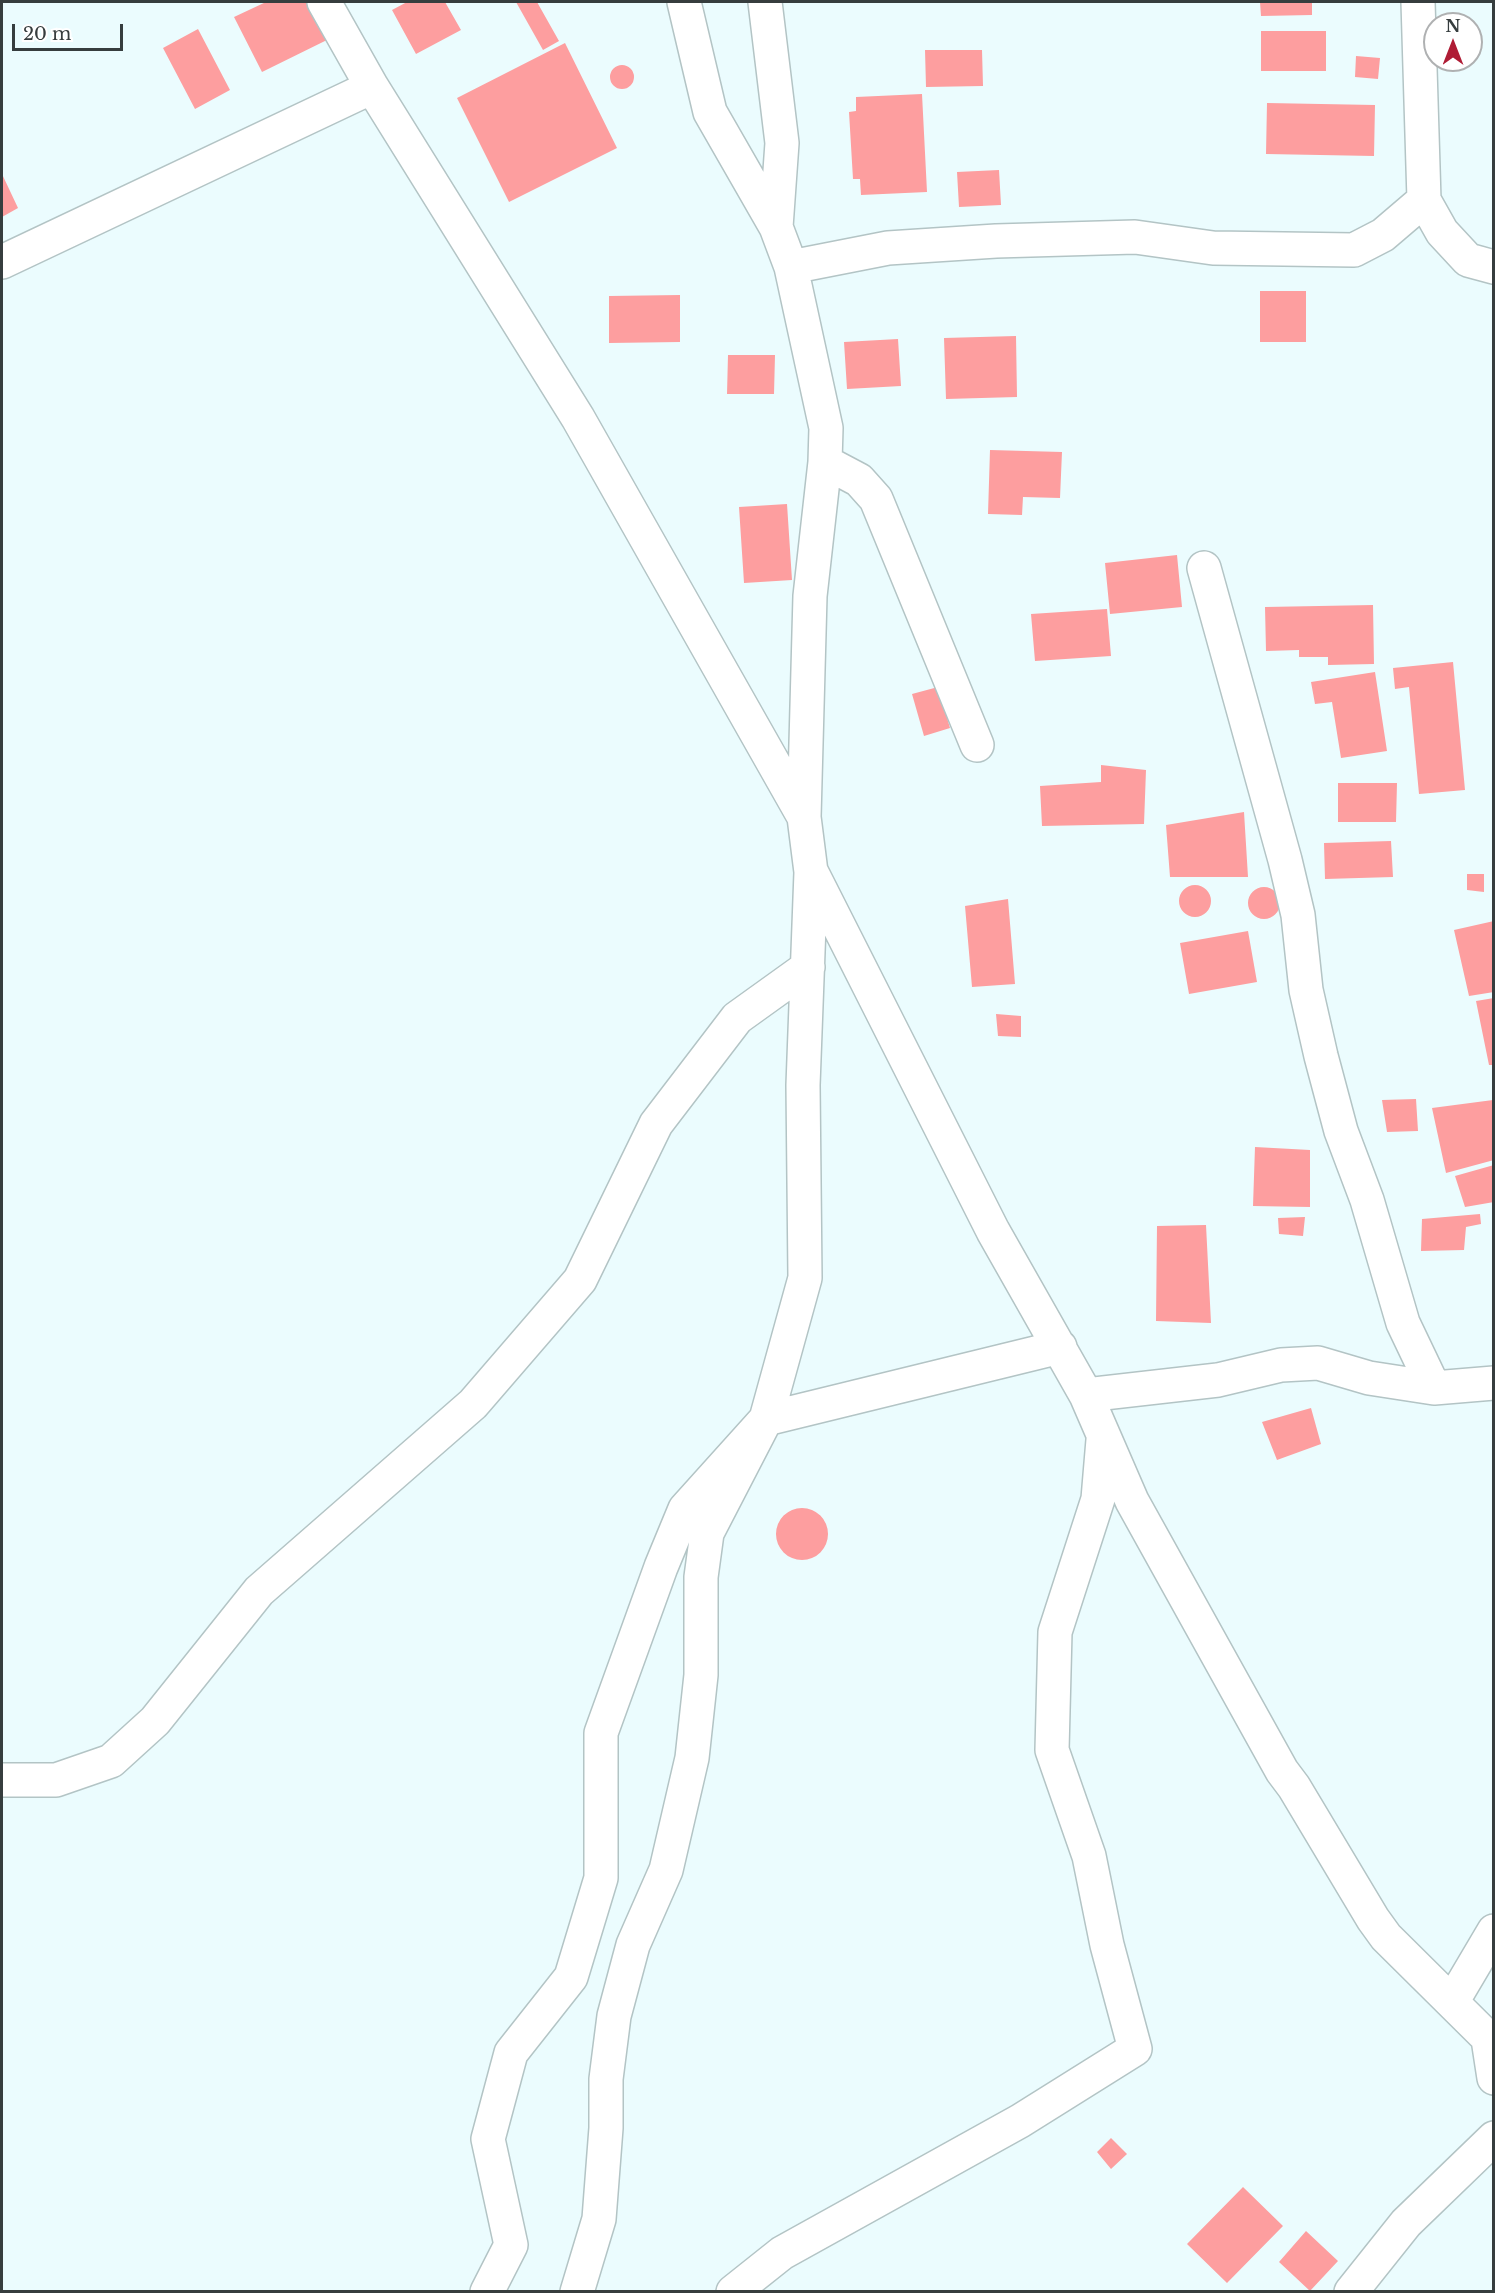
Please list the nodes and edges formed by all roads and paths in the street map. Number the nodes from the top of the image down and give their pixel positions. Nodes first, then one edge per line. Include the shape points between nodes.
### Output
1 (324, 2) edge
2 (684, 2) edge
3 (765, 2) edge
4 (1418, 2) edge
5 (372, 87) junction
6 (1424, 200) junction
7 (776, 227) junction
8 (2, 262) edge
9 (791, 267) junction
10 (1494, 267) edge
11 (825, 462) junction
12 (1204, 568) dead end
13 (977, 744) dead end
14 (804, 817) junction
15 (811, 872) junction
16 (808, 967) junction
17 (1060, 1347) junction
18 (1494, 1383) edge
19 (1434, 1388) junction
20 (1086, 1395) junction
21 (766, 1419) junction
22 (1104, 1435) junction
23 (2, 1780) edge
24 (1494, 1931) edge
25 (1452, 2002) junction
26 (1491, 2041) edge
27 (1494, 2078) edge
28 (1494, 2138) edge
29 (487, 2292) edge
30 (577, 2292) edge
31 (733, 2292) edge
32 (1351, 2292) edge

1 - 5 street
2 - 7 street via 710,112
3 - 7 street via 782,143
4 - 6 street
5 - 8 street
5 - 14 street via 578,418
6 - 9 street via 1383,235 1354,250 1214,248 1135,237 996,241 888,248
6 - 10 street via 1442,232 1468,260
7 - 9 street
9 - 11 street via 826,428
11 - 13 street via 859,480 876,499
11 - 14 street via 810,596
12 - 19 street via 1285,860 1298,915 1306,990 1338,1120 1367,1200 1403,1323
14 - 15 street
15 - 16 street
15 - 17 street via 993,1231
16 - 21 street via 803,1085 805,1278
16 - 23 street via 737,1018 656,1124 580,1280 473,1404 259,1591 155,1720 111,1761 56,1780
17 - 20 street
17 - 21 street
18 - 19 street
19 - 20 street via 1368,1378 1318,1364 1281,1365 1218,1380
20 - 22 street
21 - 29 street via 685,1509 601,1733 601,1878 571,1977 511,2053 488,2139 511,2245
21 - 30 street via 707,1533 701,1577 701,1676 692,1758 666,1870 633,1945 614,2016 606,2079 599,2219
22 - 25 street via 1132,1501 1282,1771 1386,1937
22 - 31 street via 1098,1499 1055,1632 1052,1750 1089,1856 1107,1945 1135,2049 1020,2121 782,2253
24 - 25 street
25 - 26 street
26 - 27 street
28 - 32 street via 1406,2223

